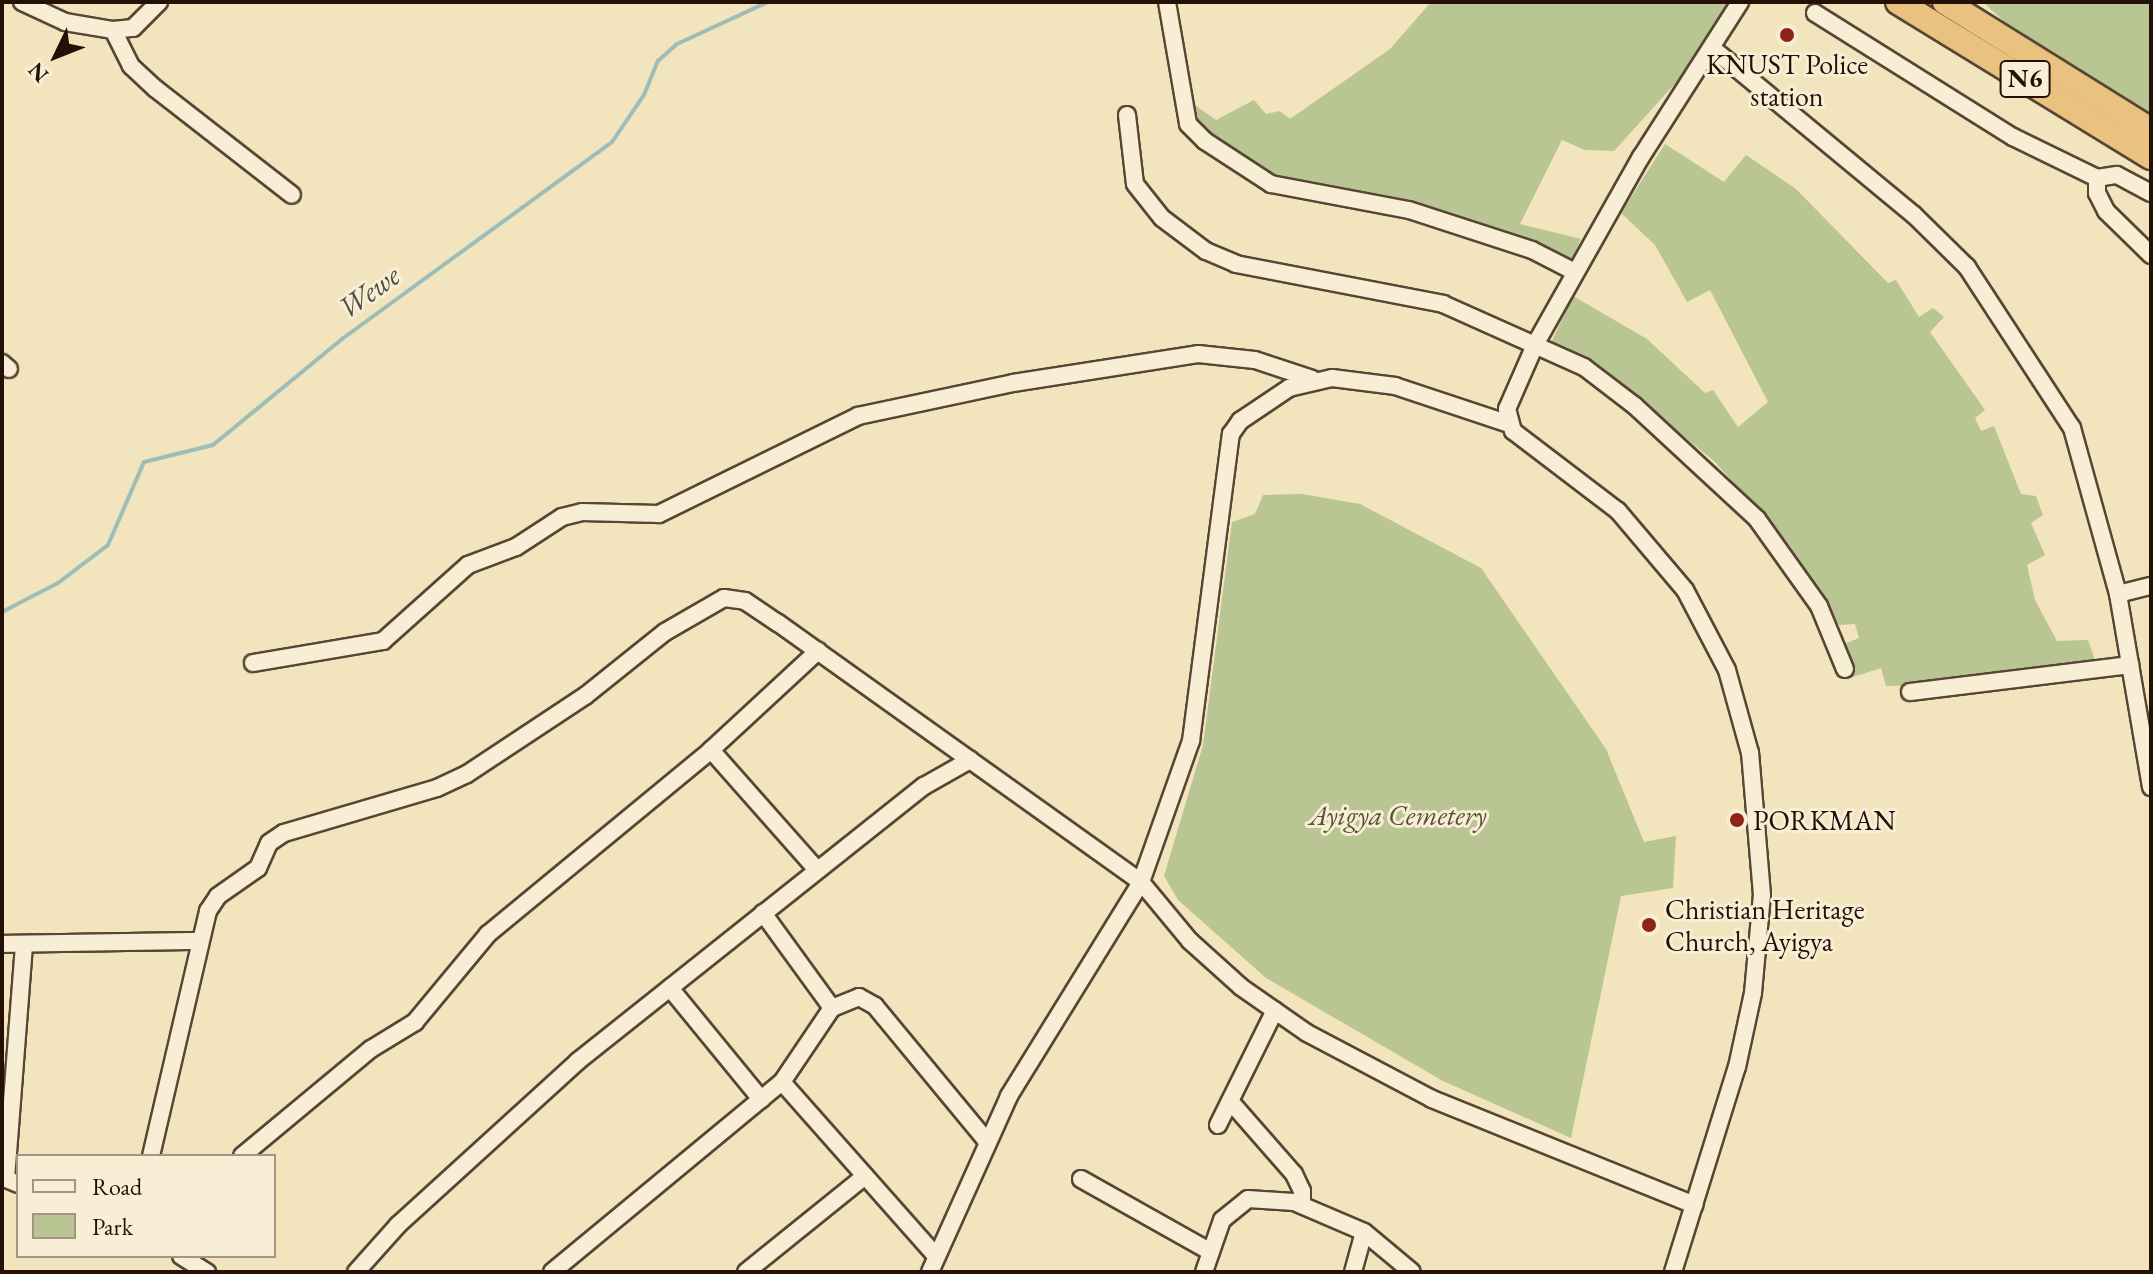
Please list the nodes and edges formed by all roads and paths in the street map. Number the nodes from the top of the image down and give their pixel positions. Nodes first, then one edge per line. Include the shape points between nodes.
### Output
1 (22, 2) edge
2 (159, 2) edge
3 (1167, 2) edge
4 (1740, 2) edge
5 (1898, 2) edge
6 (1945, 2) edge
7 (1963, 2) edge
8 (1815, 13) dead end
9 (113, 30) junction
10 (1990, 30) junction
11 (1712, 48) junction
12 (1127, 115) dead end
13 (2151, 130) edge
14 (2151, 157) edge
15 (2097, 178) junction
16 (2151, 193) edge
17 (292, 195) dead end
18 (2151, 255) edge
19 (1575, 272) junction
20 (1536, 343) junction
21 (1312, 379) junction
22 (1509, 424) junction
23 (2151, 586) edge
24 (2118, 594) junction
25 (818, 651) junction
26 (253, 663) dead end
27 (2130, 665) junction
28 (1845, 669) dead end
29 (1910, 692) dead end
30 (711, 750) junction
31 (970, 760) junction
32 (2151, 787) edge
33 (817, 870) junction
34 (1141, 882) junction
35 (763, 913) junction
36 (199, 941) junction
37 (2, 944) edge
38 (24, 945) junction
39 (670, 988) junction
40 (832, 1008) junction
41 (1275, 1010) junction
42 (782, 1082) junction
43 (761, 1099) junction
44 (1230, 1101) junction
45 (1218, 1125) dead end
46 (986, 1140) junction
47 (151, 1154) edge
48 (244, 1154) edge
49 (865, 1176) junction
50 (1081, 1179) dead end
51 (9, 1181) edge
52 (1302, 1205) junction
53 (1694, 1205) junction
54 (1364, 1232) junction
55 (1211, 1252) junction
56 (184, 1258) edge
57 (933, 1264) edge
58 (207, 1272) edge
59 (356, 1272) edge
60 (552, 1272) edge
61 (746, 1272) edge
62 (1204, 1272) edge
63 (1353, 1272) edge
64 (1412, 1272) edge
65 (1673, 1272) edge

1 - 9 street via 65,22
2 - 9 street via 133,28
3 - 19 street via 1188,124 1205,141 1271,184 1409,210 1532,250
4 - 11 street
5 - 14 highway, N6
6 - 10 highway, N6
7 - 10 highway
8 - 15 street via 2013,137
9 - 17 street via 131,66
10 - 13 highway, N6
11 - 19 street
11 - 24 street via 1902,205 1967,267 2072,428
12 - 20 street via 1135,184 1162,218 1206,251 1236,264 1443,304
15 - 16 street via 2117,175
15 - 18 street via 2106,211
19 - 20 street
20 - 22 street via 1510,395
20 - 28 street via 1584,367 1635,406 1757,519 1819,606
21 - 22 street via 1395,386
21 - 26 street via 1255,360 1198,354 1013,383 858,416 659,514 562,517 516,547 468,565 383,641
21 - 34 street via 1251,413 1231,434 1191,741
22 - 53 street via 1522,441 1618,511 1685,590 1727,670 1750,753 1762,895 1753,993 1737,1067
23 - 24 street
24 - 27 street
25 - 30 street
25 - 31 street
25 - 36 street via 745,601 724,598 701,607 585,696 467,774 437,788 284,833 269,843 258,868 218,896
27 - 29 street
27 - 32 street
30 - 33 street
30 - 48 street via 488,934 415,1022 371,1049
31 - 33 street via 924,786
31 - 34 street
33 - 35 street
34 - 41 street via 1190,941
34 - 46 street
35 - 39 street
35 - 40 street
36 - 38 street
36 - 47 street
37 - 38 street
38 - 51 street
39 - 43 street
39 - 59 street via 544,1092 398,1225
40 - 42 street
40 - 46 street via 867,999
41 - 44 street
41 - 53 street via 1307,1033 1432,1099
42 - 43 street
42 - 49 street
43 - 60 street
44 - 45 street
44 - 52 street via 1294,1174
46 - 57 street
49 - 57 street
49 - 61 street
50 - 55 street
52 - 54 street
52 - 55 street via 1248,1199 1222,1220
53 - 65 street
54 - 63 street
54 - 64 street
55 - 62 street
56 - 58 street

